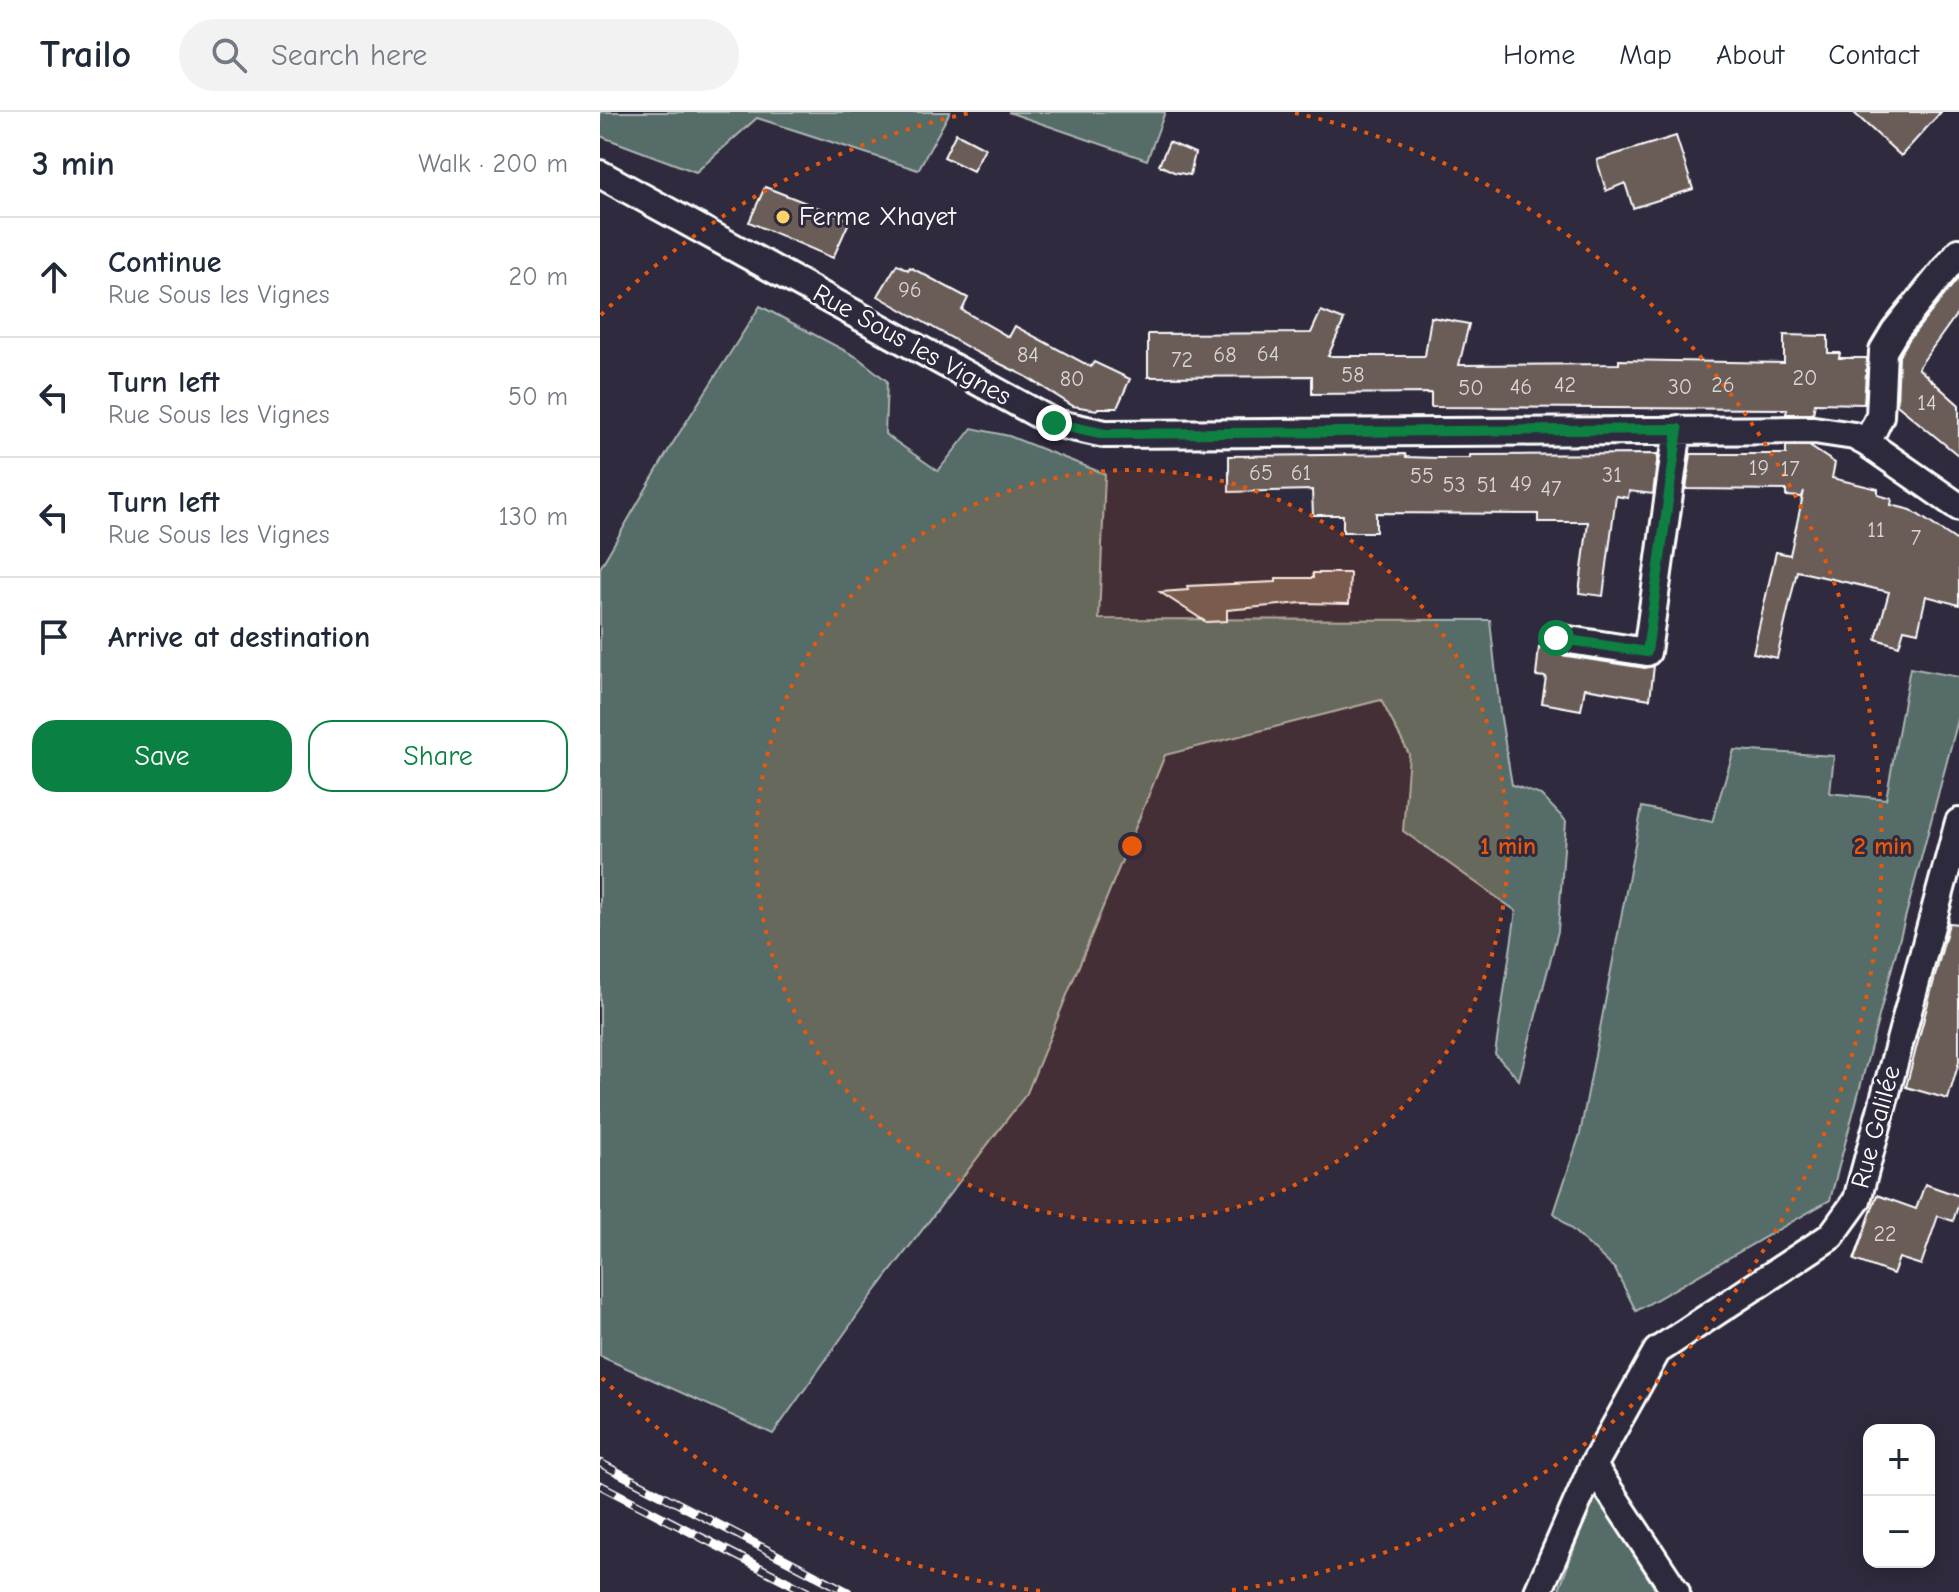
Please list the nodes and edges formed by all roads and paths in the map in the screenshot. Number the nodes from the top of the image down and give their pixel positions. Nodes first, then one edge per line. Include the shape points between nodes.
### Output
1 (600, 174) edge
2 (1959, 252) edge
3 (1678, 429) junction
4 (1867, 443) junction
5 (1959, 507) edge
6 (1556, 638) dead end
7 (1959, 822) edge
8 (1952, 876) edge
9 (1593, 1466) junction
10 (1538, 1592) edge
11 (1676, 1592) edge

1 - 3 street, Rue Sous les Vignes via 1054,423 1105,434
2 - 4 street via 1883,351 1880,416
3 - 4 street, Rue Sous les Vignes via 1814,430
3 - 6 street via 1647,652
4 - 5 street, Rue Sous les Vignes
7 - 8 street, Rue Galilée
8 - 9 street, Rue Galilée via 1857,1200 1831,1236 1657,1351
9 - 10 street, Rue Galilée
9 - 11 street

